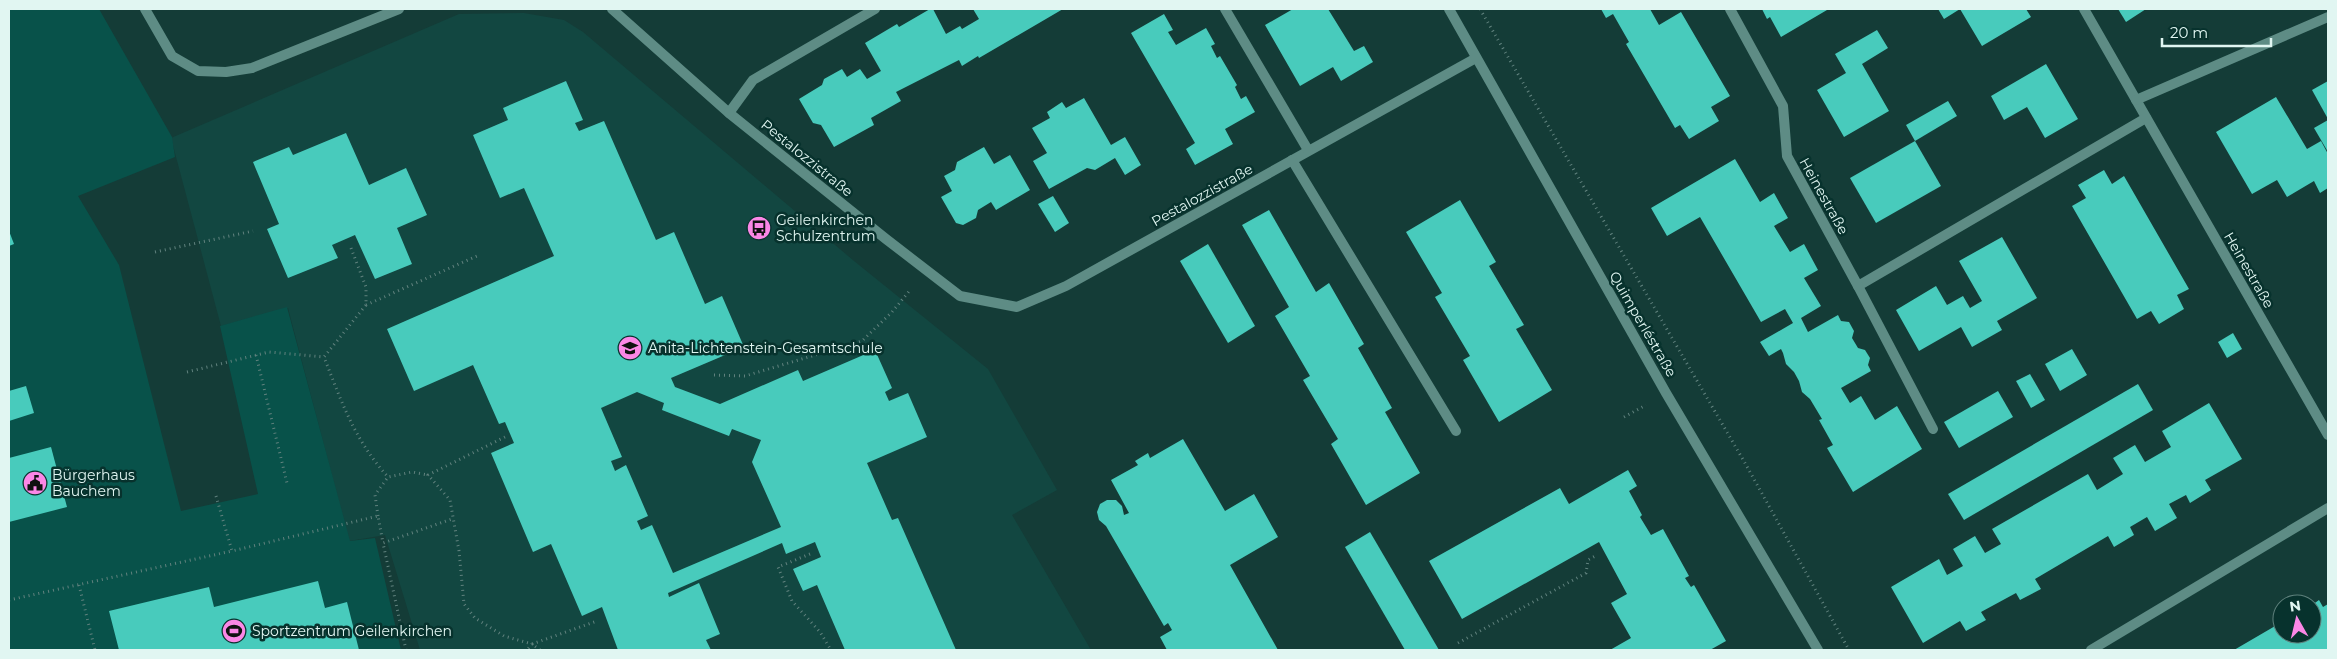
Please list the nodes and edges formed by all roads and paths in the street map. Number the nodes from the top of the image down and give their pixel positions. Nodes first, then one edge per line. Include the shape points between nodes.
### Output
1 (146, 9) edge
2 (399, 9) edge
3 (612, 9) edge
4 (875, 9) edge
5 (1225, 9) edge
6 (1448, 9) edge
7 (1480, 9) edge
8 (1730, 9) edge
9 (2084, 9) edge
10 (2328, 17) edge
11 (1476, 58) junction
12 (2136, 100) junction
13 (729, 114) junction
14 (2146, 118) junction
15 (1308, 150) junction
16 (1292, 160) junction
17 (253, 231) dead end
18 (351, 248) dead end
19 (156, 252) dead end
20 (477, 256) dead end
21 (926, 270) junction
22 (1858, 286) junction
23 (366, 306) junction
24 (256, 355) junction
25 (324, 357) junction
26 (187, 372) dead end
27 (714, 375) dead end
28 (1933, 429) dead end
29 (1456, 431) dead end
30 (2328, 435) edge
31 (505, 437) dead end
32 (428, 475) junction
33 (388, 477) junction
34 (287, 483) dead end
35 (216, 496) dead end
36 (2328, 508) edge
37 (378, 516) junction
38 (452, 519) junction
39 (383, 543) junction
40 (232, 551) junction
41 (810, 554) dead end
42 (1597, 555) dead end
43 (79, 585) junction
44 (9, 600) edge
45 (597, 621) dead end
46 (1458, 642) dead end
47 (532, 644) junction
48 (94, 650) edge
49 (406, 650) edge
50 (527, 650) edge
51 (540, 650) edge
52 (831, 650) edge
53 (1818, 650) edge
54 (1849, 650) edge
55 (2091, 650) edge

1 - 2 street via 172,56 198,71 226,72 252,68
3 - 13 street, Pestalozzistraße
4 - 13 street via 753,80
5 - 15 street
6 - 11 street, Quimperléstraße
7 - 54 path via 1740,454
8 - 22 street, Heinestraße via 1783,106 1786,156
9 - 12 street, Heinestraße
10 - 12 street
11 - 15 street, Pestalozzistraße
11 - 53 street, Quimperléstraße via 1666,393
12 - 14 street, Heinestraße
13 - 21 street, Pestalozzistraße
14 - 22 street
14 - 30 street, Heinestraße
15 - 16 street, Pestalozzistraße
16 - 21 street, Pestalozzistraße via 1066,286 1017,307 960,296
16 - 29 street
17 - 19 path
18 - 23 path via 366,287
20 - 23 path
21 - 27 path via 892,312 862,341 745,376
22 - 28 street, Heinestraße
23 - 25 path
24 - 25 path via 269,352
24 - 26 path
24 - 34 path
25 - 33 path via 349,421 369,456
31 - 32 path
32 - 33 path via 412,472
32 - 38 path via 450,500
33 - 37 path via 375,495
35 - 40 path
36 - 55 street
37 - 39 path
37 - 40 path
38 - 39 path
38 - 47 path via 464,604 475,618 504,636
39 - 49 path
40 - 43 path
41 - 52 path via 778,567 792,601 820,632
42 - 46 path via 1588,560 1586,573
43 - 44 path
43 - 48 path
45 - 47 path
47 - 50 path
47 - 51 path

